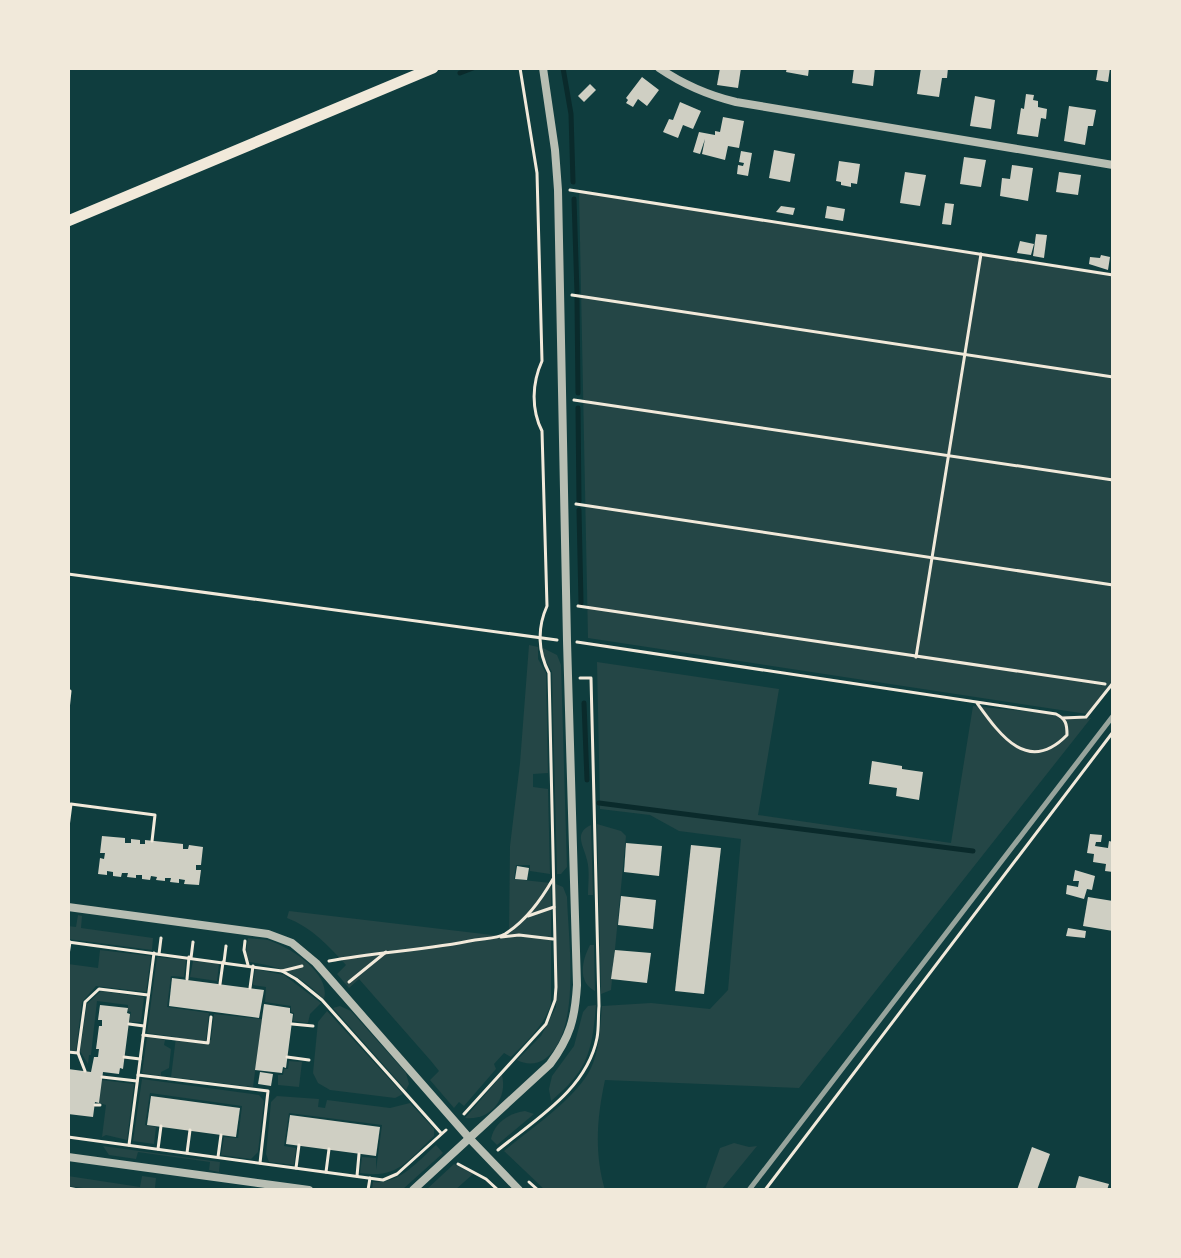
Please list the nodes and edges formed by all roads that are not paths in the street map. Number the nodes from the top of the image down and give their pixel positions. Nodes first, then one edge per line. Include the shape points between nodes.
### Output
1 (433, 68) edge
2 (543, 68) edge
3 (659, 68) edge
4 (1113, 165) edge
5 (68, 221) edge
6 (68, 907) edge
7 (470, 1139) junction
8 (68, 1157) edge
9 (309, 1190) edge
10 (413, 1190) edge
11 (519, 1190) edge

1 - 5 main road
2 - 7 street via 558,190 577,985 567,1041 550,1064
3 - 4 street via 704,94 736,102
6 - 7 street via 247,931 281,938 307,953
7 - 10 street
7 - 11 street
8 - 9 street

